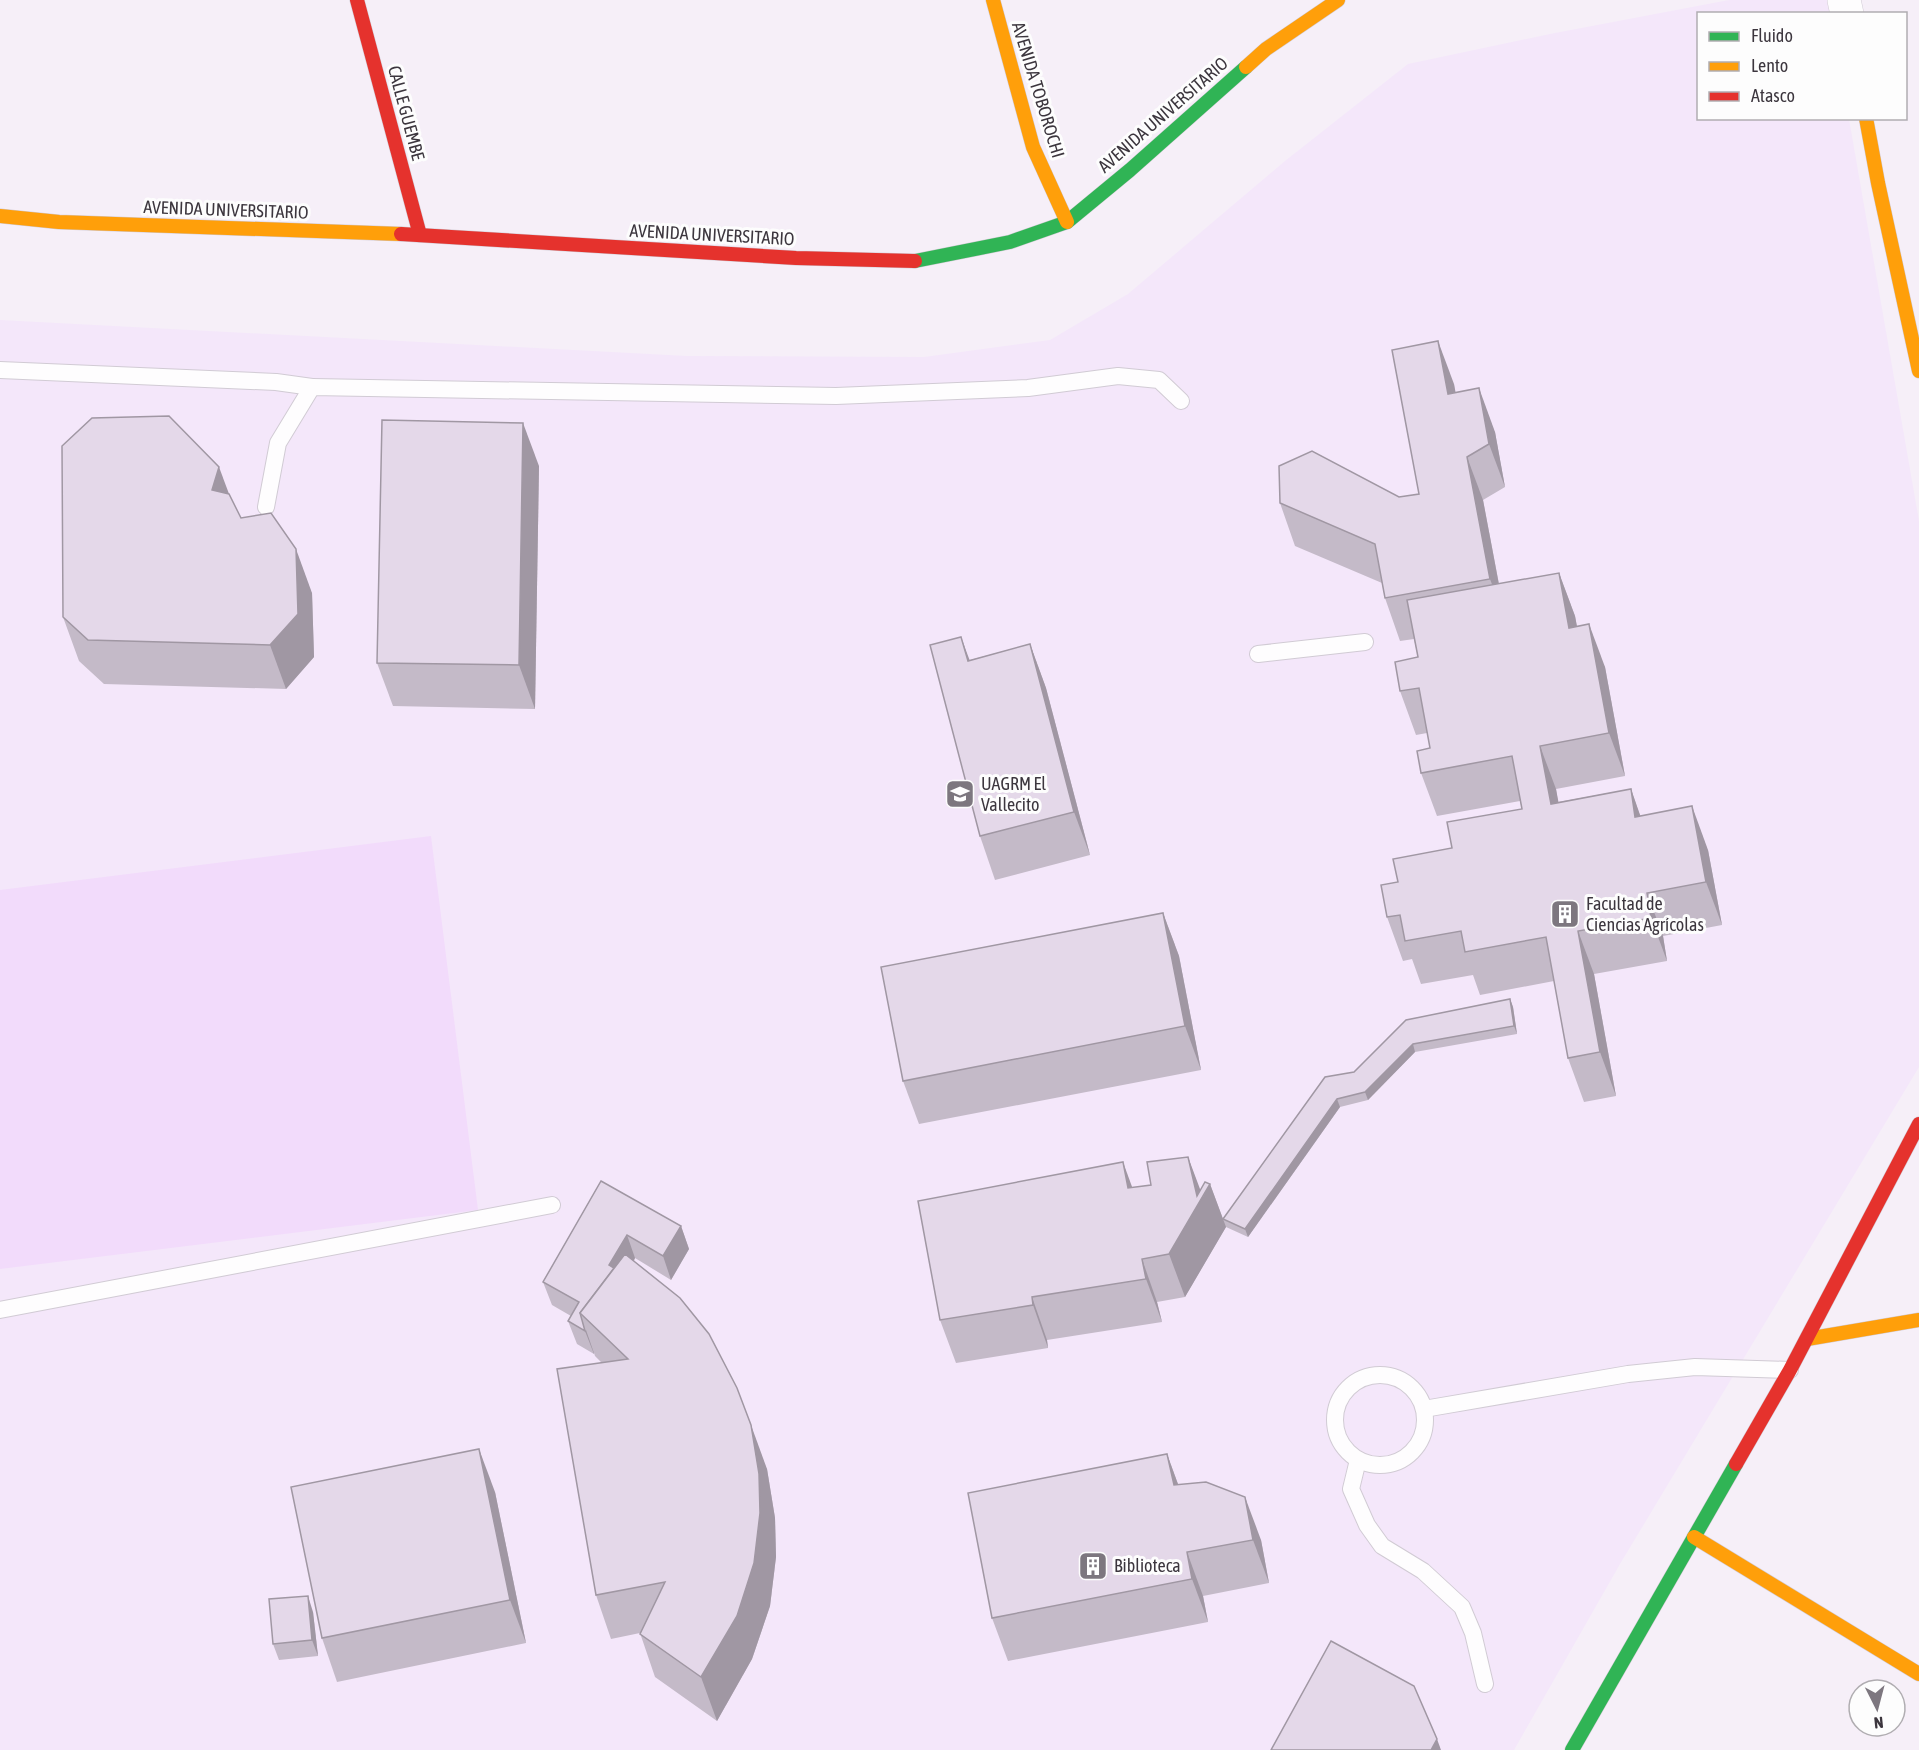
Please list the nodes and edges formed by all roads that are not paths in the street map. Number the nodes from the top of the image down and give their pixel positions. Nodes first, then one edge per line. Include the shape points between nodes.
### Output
1 (357, 0) edge
2 (993, 0) edge
3 (1338, 0) edge
4 (1866, 120) edge
5 (0, 216) edge
6 (1067, 222) junction
7 (420, 235) junction
8 (0, 370) edge
9 (1919, 371) edge
10 (312, 387) junction
11 (1181, 401) dead end
12 (266, 507) dead end
13 (1365, 642) dead end
14 (1258, 654) dead end
15 (1919, 1124) edge
16 (552, 1205) dead end
17 (0, 1310) edge
18 (1919, 1320) edge
19 (1808, 1339) junction
20 (1790, 1370) junction
21 (1424, 1409) junction
22 (1358, 1460) junction
23 (1694, 1537) junction
24 (1919, 1674) edge
25 (1485, 1684) dead end
26 (1572, 1750) edge

1 - 7 street, CALLE GUEMBE
2 - 6 street, AVENIDA TOBOROCHI via 1033,147
3 - 6 street, AVENIDA UNIVERSITARIO via 1266,49
4 - 9 street
5 - 7 street, AVENIDA UNIVERSITARIO via 59,222
6 - 7 street, AVENIDA UNIVERSITARIO via 1010,242 920,261 796,258
8 - 10 lane via 276,382
10 - 11 lane via 836,396 1028,388 1118,376 1160,380
10 - 12 lane via 278,443
13 - 14 lane
15 - 19 street
16 - 17 lane
18 - 19 street
19 - 20 street
20 - 21 lane via 1695,1367 1628,1374
20 - 23 street
21 - 22 lane via 1422,1440 1413,1452 1387,1466
21 - 22 lane via 1418,1395 1395,1377 1365,1377 1352,1385 1335,1409 1335,1424 1338,1438
22 - 25 lane via 1351,1489 1367,1525 1382,1546 1423,1571 1462,1607 1473,1633
23 - 24 street
23 - 26 street

